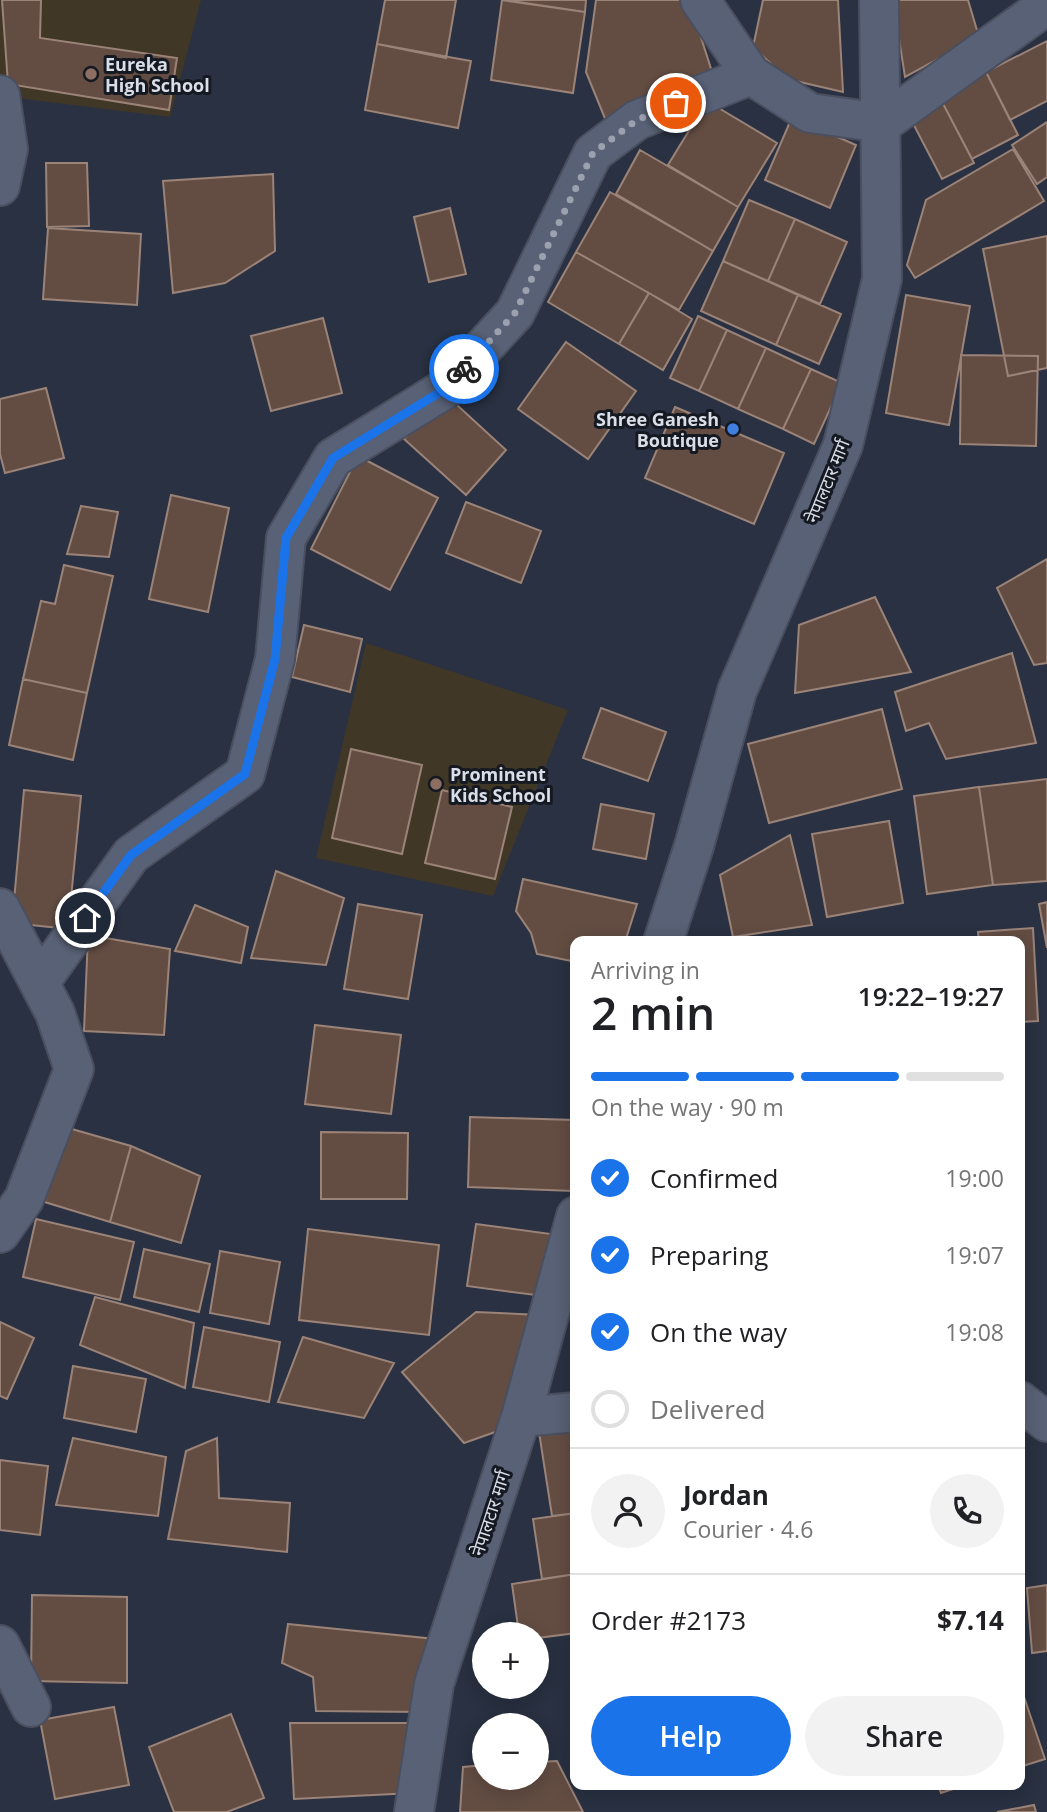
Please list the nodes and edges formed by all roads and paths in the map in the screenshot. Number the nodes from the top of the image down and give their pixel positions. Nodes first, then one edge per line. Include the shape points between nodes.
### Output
1 (700, 0) edge
2 (879, 0) edge
3 (1047, 5) edge
4 (751, 75) junction
5 (0, 95) edge
6 (883, 123) junction
7 (0, 186) edge
8 (0, 908) edge
9 (665, 936) edge
10 (40, 982) junction
11 (0, 1233) edge
12 (570, 1238) edge
13 (1025, 1405) edge
14 (570, 1413) edge
15 (521, 1417) junction
16 (1047, 1422) edge
17 (0, 1645) edge
18 (31, 1707) dead end
19 (414, 1812) edge

1 - 4 street
2 - 6 street, नेपालटार मार्ग
3 - 6 street
4 - 6 street via 810,113
4 - 10 street via 637,120 593,153 515,313 445,389 333,458 286,538 275,659 245,774 131,855
5 - 7 street via 8,149
6 - 9 street, नेपालटार मार्ग via 883,279 843,445 737,691
8 - 10 street
10 - 11 street via 74,1069 23,1199
12 - 15 street, नेपालटार मार्ग
13 - 16 street
14 - 15 street
15 - 19 street, नेपालटार मार्ग via 434,1684
17 - 18 street

